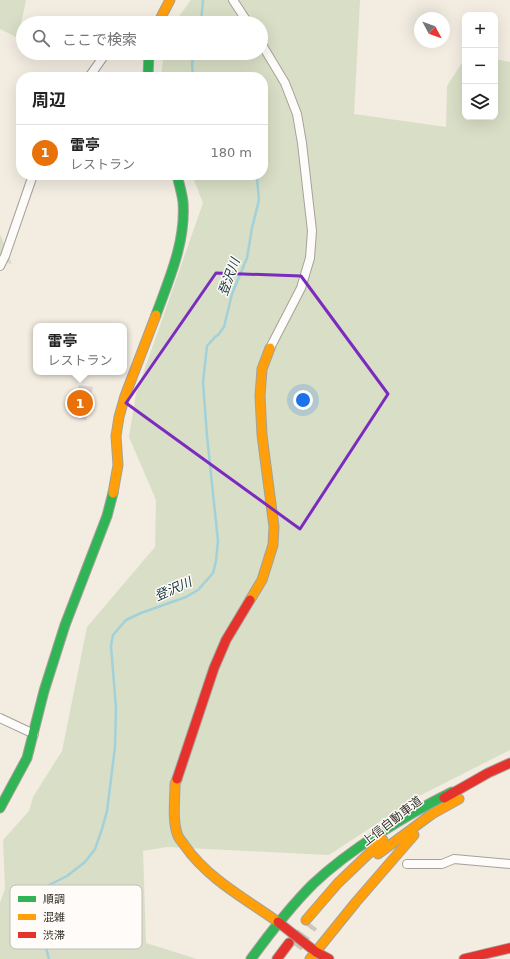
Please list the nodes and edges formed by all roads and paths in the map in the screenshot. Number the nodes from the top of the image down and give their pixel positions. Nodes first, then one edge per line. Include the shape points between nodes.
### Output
1 (170, 0) edge
2 (234, 0) edge
3 (162, 16) edge
4 (244, 16) edge
5 (268, 55) edge
6 (101, 60) edge
7 (149, 60) edge
8 (93, 72) edge
9 (148, 72) edge
10 (31, 180) edge
11 (178, 180) edge
12 (0, 266) edge
13 (270, 348) joint
14 (0, 718) edge
15 (34, 734) junction
16 (510, 763) edge
17 (489, 783) dead end
18 (452, 792) junction
19 (466, 795) junction
20 (0, 808) edge
21 (407, 864) dead end
22 (510, 864) edge
23 (278, 922) junction
24 (510, 948) edge
25 (316, 952) junction
26 (251, 959) edge
27 (277, 959) edge
28 (285, 959) edge
29 (310, 959) edge
30 (329, 959) edge
31 (464, 959) edge

1 - 3 main road
2 - 4 street
5 - 13 street via 285,83 297,114 312,231 310,258 302,288
6 - 8 street
7 - 9 main road
10 - 12 street
11 - 15 main road via 183,202 183,229 174,266 125,396 116,436 118,465 114,491 107,516 65,625 44,691
13 - 23 main road via 262,369 260,396 262,435 274,527 273,545 262,580 226,640 214,668 175,784 174,816 178,836 203,868
14 - 15 street
15 - 20 main road via 27,758
16 - 18 main road, 上信自動車道
17 - 19 main road, 上信自動車道
18 - 19 main road, 上信自動車道 via 383,840 338,883 309,922 384,848 432,814
18 - 23 main road via 429,803 359,847 335,865
19 - 25 main road via 408,841
21 - 22 street via 442,864 454,859
23 - 25 main road
23 - 26 main road
24 - 31 main road
25 - 29 main road
25 - 30 main road
27 - 28 main road via 292,944

